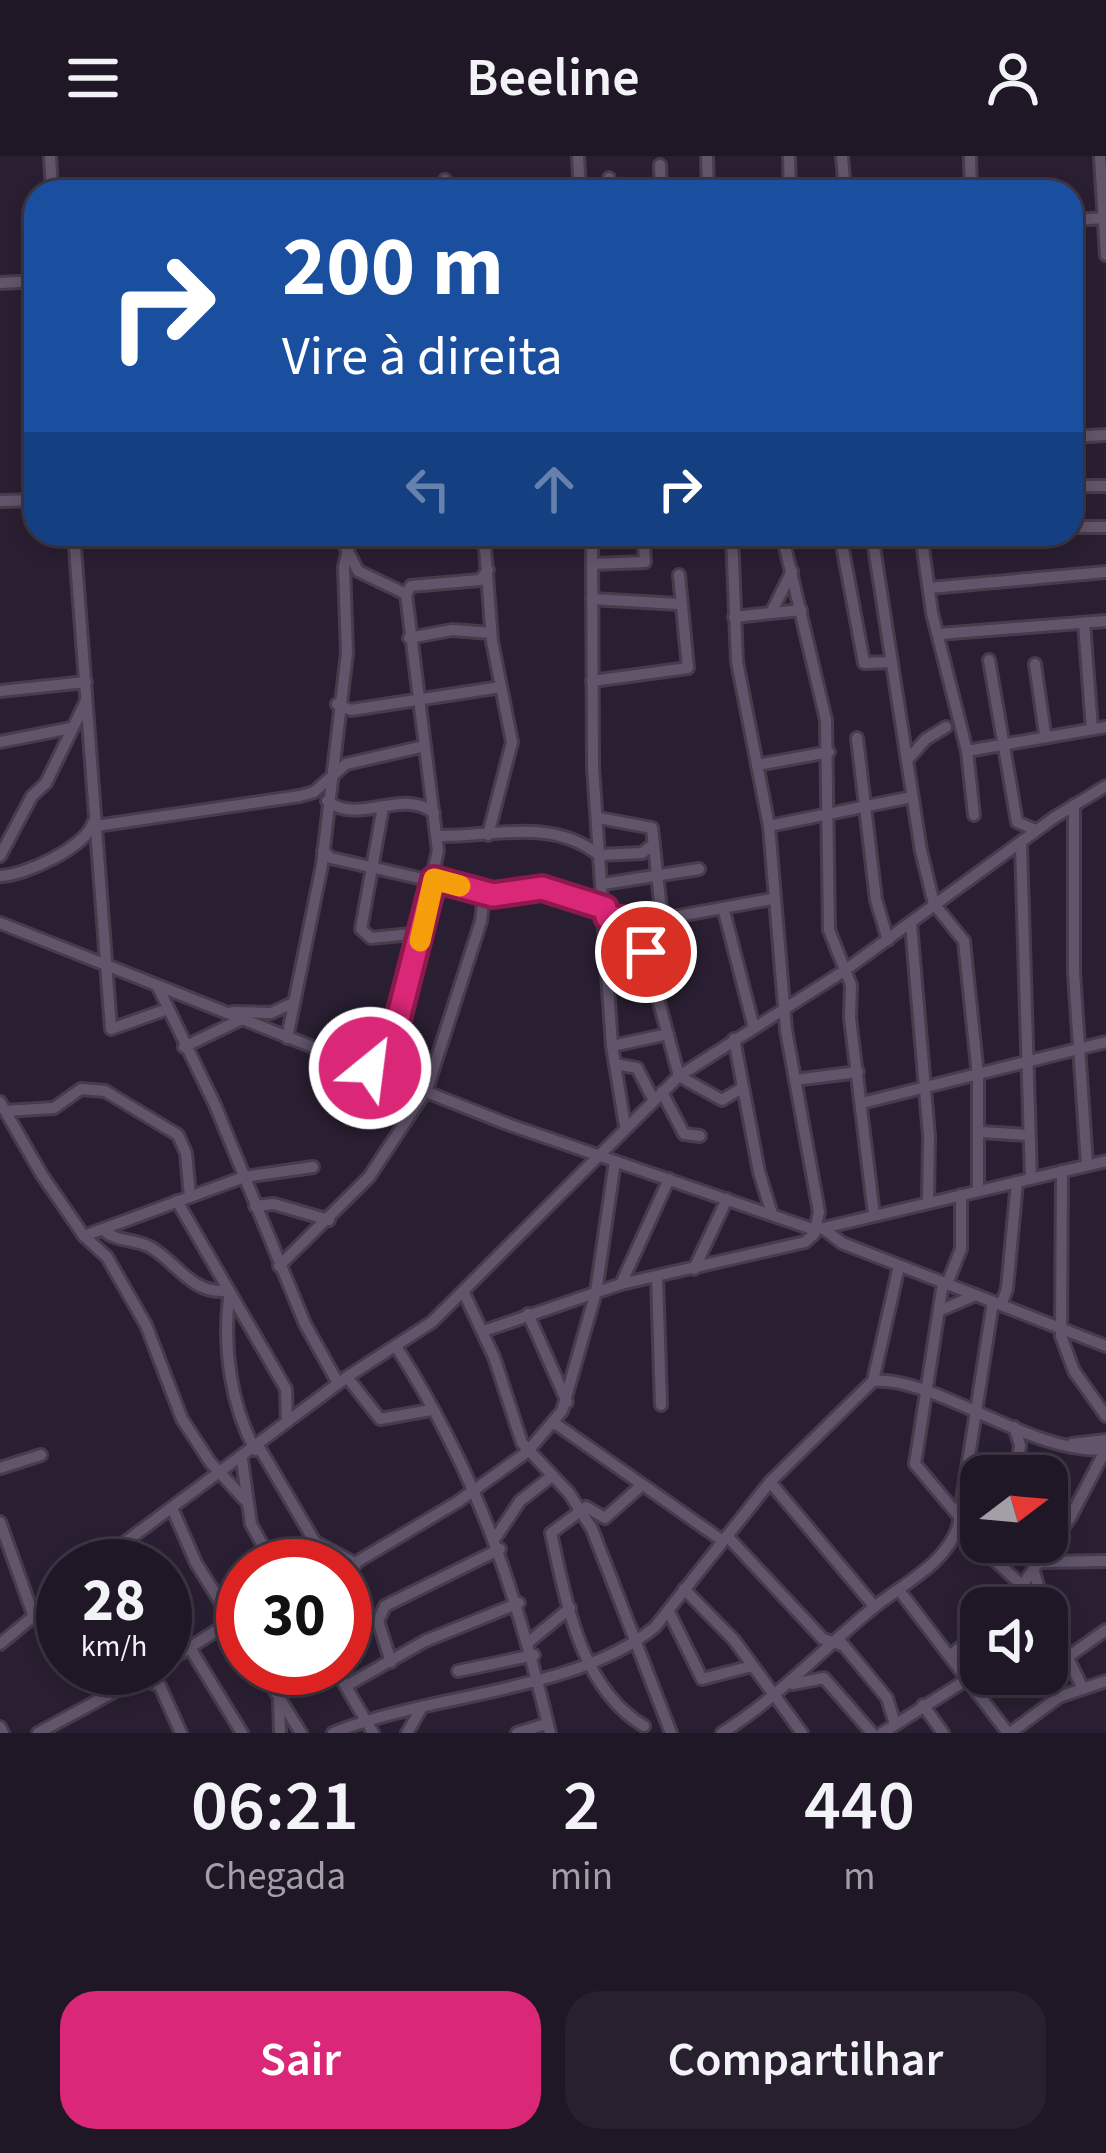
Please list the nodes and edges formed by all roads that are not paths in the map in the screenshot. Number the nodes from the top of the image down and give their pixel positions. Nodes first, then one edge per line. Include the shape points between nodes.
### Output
1 (1100, 156) edge
2 (660, 165) dead end
3 (661, 180) edge
4 (1105, 218) edge
5 (1106, 255) edge
6 (75, 546) edge
7 (344, 546) edge
8 (348, 546) edge
9 (485, 546) edge
10 (592, 546) edge
11 (644, 546) edge
12 (732, 546) edge
13 (786, 546) edge
14 (844, 546) edge
15 (873, 546) edge
16 (923, 546) edge
17 (346, 554) junction
18 (592, 564) junction
19 (488, 569) junction
20 (793, 570) junction
21 (1106, 572) edge
22 (679, 574) dead end
23 (929, 588) junction
24 (406, 594) junction
25 (879, 598) junction
26 (592, 599) junction
27 (856, 601) junction
28 (679, 604) junction
29 (801, 610) junction
30 (772, 611) junction
31 (734, 617) junction
32 (1106, 621) edge
33 (1084, 623) junction
34 (491, 632) junction
35 (939, 634) junction
36 (410, 638) junction
37 (989, 660) dead end
38 (892, 662) junction
39 (1034, 664) dead end
40 (592, 681) junction
41 (86, 682) junction
42 (501, 687) junction
43 (0, 691) edge
44 (87, 698) junction
45 (418, 701) junction
46 (337, 704) junction
47 (1106, 727) edge
48 (71, 728) junction
49 (953, 729) junction
50 (1092, 729) junction
51 (1045, 734) junction
52 (856, 738) dead end
53 (0, 742) edge
54 (1001, 742) junction
55 (425, 746) junction
56 (967, 751) junction
57 (829, 752) junction
58 (910, 758) junction
59 (757, 765) junction
60 (329, 781) junction
61 (1106, 786) edge
62 (314, 792) junction
63 (912, 797) junction
64 (327, 801) junction
65 (1074, 805) junction
66 (383, 807) junction
67 (867, 808) junction
68 (434, 813) junction
69 (974, 814) dead end
70 (825, 815) junction
71 (95, 823) junction
72 (769, 826) junction
73 (602, 828) junction
74 (1036, 830) junction
75 (488, 835) junction
76 (438, 836) junction
77 (654, 844) junction
78 (586, 845) junction
79 (1021, 845) junction
80 (323, 851) junction
81 (599, 855) junction
82 (0, 856) edge
83 (338, 860) junction
84 (322, 865) junction
85 (376, 866) junction
86 (699, 869) dead end
87 (0, 876) edge
88 (657, 878) junction
89 (434, 879) junction
90 (603, 884) junction
91 (488, 897) junction
92 (772, 899) junction
93 (934, 904) junction
94 (724, 911) junction
95 (606, 912) junction
96 (662, 919) junction
97 (0, 923) edge
98 (641, 923) junction
99 (911, 924) junction
100 (422, 933) junction
101 (888, 940) junction
102 (103, 962) junction
103 (846, 966) junction
104 (158, 987) junction
105 (293, 1003) junction
106 (165, 1010) junction
107 (785, 1010) junction
108 (224, 1011) junction
109 (239, 1020) junction
110 (763, 1022) junction
111 (786, 1030) junction
112 (668, 1034) junction
113 (287, 1038) junction
114 (734, 1039) junction
115 (1106, 1042) edge
116 (612, 1046) junction
117 (184, 1047) junction
118 (1079, 1052) junction
119 (615, 1064) junction
120 (1028, 1065) junction
121 (370, 1068) junction
122 (858, 1072) junction
123 (679, 1076) junction
124 (972, 1077) junction
125 (795, 1080) junction
126 (742, 1088) junction
127 (427, 1089) junction
128 (926, 1089) junction
129 (658, 1095) junction
130 (862, 1103) junction
131 (3, 1107) edge
132 (623, 1109) junction
133 (638, 1114) junction
134 (626, 1126) junction
135 (980, 1132) junction
136 (700, 1136) dead end
137 (1028, 1136) junction
138 (597, 1155) junction
139 (615, 1161) junction
140 (1096, 1163) edge
141 (313, 1167) dead end
142 (1062, 1171) junction
143 (244, 1177) junction
144 (1106, 1177) edge
145 (1031, 1178) junction
146 (669, 1179) junction
147 (1017, 1182) junction
148 (982, 1187) junction
149 (961, 1195) junction
150 (190, 1197) junction
151 (932, 1198) junction
152 (727, 1199) junction
153 (177, 1202) junction
154 (255, 1206) junction
155 (772, 1214) junction
156 (874, 1216) junction
157 (328, 1220) junction
158 (820, 1229) junction
159 (103, 1231) junction
160 (84, 1236) junction
161 (279, 1266) junction
162 (899, 1266) junction
163 (694, 1269) junction
164 (657, 1276) junction
165 (945, 1283) junction
166 (621, 1284) junction
167 (1007, 1289) junction
168 (596, 1292) junction
169 (464, 1293) junction
170 (228, 1294) junction
171 (988, 1300) junction
172 (941, 1310) junction
173 (1016, 1311) junction
174 (528, 1314) junction
175 (484, 1331) junction
176 (1061, 1331) junction
177 (1106, 1346) edge
178 (397, 1348) junction
179 (878, 1377) junction
180 (343, 1380) junction
181 (928, 1395) junction
182 (566, 1402) junction
183 (661, 1405) dead end
184 (431, 1410) junction
185 (976, 1413) junction
186 (1106, 1416) edge
187 (287, 1421) junction
188 (553, 1422) junction
189 (1014, 1427) junction
190 (257, 1449) junction
191 (1102, 1450) edge
192 (527, 1451) junction
193 (40, 1455) dead end
194 (1019, 1455) edge
195 (242, 1460) junction
196 (0, 1468) edge
197 (221, 1473) junction
198 (552, 1476) junction
199 (770, 1482) junction
200 (642, 1485) junction
201 (474, 1490) junction
202 (247, 1502) junction
203 (172, 1508) junction
204 (582, 1509) junction
205 (958, 1521) junction
206 (0, 1522) edge
207 (725, 1538) junction
208 (130, 1539) edge
209 (258, 1539) edge
210 (316, 1539) edge
211 (498, 1543) junction
212 (4, 1546) edge
213 (372, 1553) edge
214 (1106, 1561) edge
215 (999, 1563) edge
216 (1037, 1567) junction
217 (1024, 1587) joint
218 (1041, 1587) edge
219 (216, 1589) edge
220 (899, 1590) junction
221 (680, 1594) junction
222 (519, 1603) junction
223 (874, 1606) junction
224 (570, 1608) junction
225 (669, 1612) junction
226 (34, 1617) joint
227 (1106, 1630) edge
228 (530, 1641) junction
229 (638, 1641) junction
230 (838, 1642) junction
231 (0, 1644) edge
232 (581, 1647) junction
233 (960, 1650) edge
234 (192, 1651) edge
235 (533, 1655) junction
236 (954, 1656) junction
237 (1068, 1657) edge
238 (391, 1662) junction
239 (586, 1662) junction
240 (1068, 1664) edge
241 (571, 1666) junction
242 (752, 1666) junction
243 (960, 1666) edge
244 (372, 1671) edge
245 (458, 1671) dead end
246 (538, 1678) junction
247 (1106, 1681) edge
248 (960, 1683) edge
249 (790, 1685) junction
250 (953, 1686) junction
251 (1083, 1689) junction
252 (111, 1695) edge
253 (164, 1695) edge
254 (277, 1695) edge
255 (351, 1695) edge
256 (776, 1695) junction
257 (980, 1695) edge
258 (279, 1699) junction
259 (922, 1705) junction
260 (422, 1707) junction
261 (753, 1712) junction
262 (788, 1714) junction
263 (665, 1717) junction
264 (365, 1719) junction
265 (895, 1724) junction
266 (644, 1726) junction
267 (545, 1728) edge
268 (300, 1732) edge
269 (38, 1733) edge
270 (181, 1733) edge
271 (242, 1733) edge
272 (280, 1733) edge
273 (333, 1733) edge
274 (373, 1733) edge
275 (407, 1733) edge
276 (517, 1733) edge
277 (632, 1733) edge
278 (671, 1733) edge
279 (722, 1733) edge
280 (802, 1733) edge
281 (872, 1733) edge
282 (882, 1733) edge
283 (943, 1733) edge
284 (1009, 1733) edge

1 - 4 street
2 - 3 street
4 - 5 street
6 - 41 street
7 - 17 street
8 - 17 street
9 - 19 street
10 - 18 street
11 - 18 street via 645,562
12 - 31 street
13 - 20 street
14 - 27 street
15 - 25 street
16 - 23 street
17 - 24 street via 367,577
17 - 46 street via 347,643
18 - 26 street
19 - 24 street via 480,580 411,586
19 - 34 street
20 - 29 street
20 - 30 street
21 - 23 street
22 - 28 street
23 - 35 street
24 - 36 street
25 - 27 street
25 - 38 street
26 - 28 street
26 - 40 street
27 - 38 street via 866,667
28 - 40 street via 686,670
29 - 30 street
29 - 57 street
30 - 31 street
31 - 59 street
32 - 33 street
33 - 35 street
33 - 50 street
34 - 36 street
34 - 42 street
35 - 49 street
36 - 45 street
37 - 54 street
38 - 58 street
39 - 51 street
40 - 73 street
41 - 43 street
41 - 44 street
42 - 45 street
42 - 75 street via 512,742
44 - 48 street
44 - 71 street
45 - 46 street via 351,710
45 - 55 street
46 - 60 street
47 - 50 street
48 - 53 street
48 - 82 street
49 - 56 street
49 - 58 street via 926,739
50 - 51 street
51 - 54 street
52 - 67 street
54 - 56 street
54 - 74 street via 1017,822
55 - 60 street via 352,762
55 - 68 street
56 - 69 street
57 - 59 street
57 - 70 street
58 - 63 street
59 - 72 street
60 - 62 street
60 - 64 street
61 - 65 street
62 - 64 street
62 - 71 street
63 - 67 street
63 - 93 street
64 - 66 street via 351,813
64 - 80 street
65 - 74 street
65 - 118 street
66 - 68 street via 415,803
66 - 85 street
67 - 70 street
67 - 101 street
68 - 76 street
70 - 72 street
70 - 103 street via 829,930
71 - 87 street via 83,839 20,874
71 - 102 street
72 - 92 street
73 - 77 street via 649,826
73 - 78 street
73 - 81 street
74 - 79 street
75 - 76 street
75 - 78 street via 526,829
76 - 89 street
77 - 81 street via 642,853
77 - 88 street
78 - 81 street
79 - 93 street
79 - 120 street
80 - 83 street
80 - 84 street
81 - 90 street
83 - 84 street
83 - 85 street
84 - 105 street
85 - 89 street
85 - 100 street via 361,929 371,938
86 - 88 street
88 - 90 street
88 - 96 street
89 - 91 street
89 - 100 street
90 - 95 street
91 - 95 street via 542,888
91 - 127 street
92 - 94 street
92 - 107 street
93 - 99 street
93 - 124 street via 964,941
94 - 96 street
94 - 110 street via 751,1013
95 - 98 street
95 - 116 street
96 - 98 street
97 - 102 street
98 - 112 street
99 - 101 street
99 - 128 street
100 - 121 street via 398,1019
101 - 103 street
102 - 104 street
102 - 106 street via 111,1029
103 - 107 street
103 - 122 street
104 - 106 street
104 - 108 street
105 - 108 street via 272,1013
105 - 113 street
106 - 117 street
107 - 110 street
107 - 111 street
108 - 109 street
109 - 113 street
109 - 117 street
110 - 111 street
110 - 114 street
111 - 125 street
112 - 116 street
112 - 123 street
113 - 121 street
114 - 123 street
114 - 126 street
115 - 118 street
116 - 119 street
117 - 143 street
118 - 120 street
118 - 140 street
119 - 129 street via 637,1068
119 - 132 street
120 - 124 street
120 - 137 street
121 - 127 street
122 - 125 street
122 - 130 street
123 - 126 street via 722,1100
123 - 129 street
124 - 128 street
124 - 135 street
125 - 158 street
126 - 155 street
127 - 138 street
127 - 157 street via 369,1177
128 - 130 street
128 - 151 street
129 - 133 street
129 - 136 street via 685,1134
130 - 156 street
131 - 150 street via 54,1108 81,1089 105,1091 178,1136
131 - 160 street
132 - 133 street
132 - 134 street
133 - 134 street
134 - 138 street
135 - 137 street
135 - 148 street
137 - 145 street
138 - 139 street
138 - 169 street
139 - 146 street
139 - 168 street
140 - 142 street
140 - 144 street
141 - 143 street
142 - 145 street
142 - 176 street
143 - 150 street
143 - 154 street
145 - 147 street
146 - 152 street
146 - 166 street
147 - 148 street
147 - 167 street
148 - 149 street
149 - 151 street
149 - 165 street via 961,1249
150 - 153 street
151 - 156 street
152 - 155 street
152 - 163 street
153 - 159 street
153 - 170 street
154 - 157 street
154 - 161 street
155 - 158 street
156 - 158 street
157 - 161 street
158 - 162 street
158 - 163 street via 805,1243
159 - 160 street
159 - 170 street via 149,1247 206,1290
160 - 197 street via 146,1324 182,1419
161 - 180 street
162 - 165 street
162 - 179 street
163 - 164 street
164 - 166 street
164 - 183 street
165 - 171 street
165 - 172 street
166 - 168 street
167 - 171 street
167 - 173 street
168 - 174 street
168 - 182 street
169 - 175 street
169 - 178 street
170 - 187 street via 286,1389
170 - 190 street via 236,1404
171 - 172 street
171 - 173 street
171 - 185 street
172 - 181 street
173 - 176 street
174 - 175 street
174 - 182 street
175 - 192 street
176 - 177 street
176 - 186 street via 1074,1370
178 - 180 street
178 - 184 street
179 - 181 street
179 - 199 street
180 - 184 street via 380,1419
180 - 187 street
181 - 185 street
181 - 205 street via 915,1464
182 - 188 street
184 - 201 street
185 - 189 street
185 - 205 street
187 - 190 street
188 - 192 street
188 - 200 street
189 - 191 street
189 - 194 street
190 - 195 street
190 - 210 street
191 - 216 street via 1081,1502
192 - 198 street
192 - 201 street
193 - 196 street
195 - 197 street
195 - 202 street
197 - 202 street
197 - 203 street
198 - 204 street
198 - 211 street via 520,1501
199 - 207 street
199 - 223 street
200 - 204 street via 603,1519
200 - 207 street
201 - 211 street
201 - 213 street
202 - 209 street
203 - 208 street
203 - 219 street
204 - 224 street via 550,1534
204 - 229 street
205 - 220 street via 948,1548
206 - 212 street
207 - 221 street
207 - 230 street
211 - 222 street
211 - 238 street via 385,1606 378,1621
212 - 226 street
214 - 216 street
215 - 217 street
216 - 217 street
216 - 218 street
220 - 223 street
220 - 236 street
221 - 225 street
221 - 242 street
222 - 228 street
222 - 238 street
223 - 230 street
224 - 228 street
224 - 232 street
225 - 229 street
225 - 242 street via 702,1678
226 - 231 street
227 - 237 street
228 - 235 street
229 - 239 street
229 - 263 street
230 - 249 street
230 - 265 street via 887,1698
232 - 239 street
232 - 241 street
233 - 236 street
234 - 271 street
235 - 245 street
235 - 246 street
236 - 243 street
236 - 250 street
238 - 244 street
239 - 241 street
239 - 266 street
240 - 251 street
241 - 246 street
242 - 256 street
246 - 260 street
246 - 267 street
247 - 251 street
248 - 250 street
249 - 256 street
249 - 281 street via 824,1678
250 - 259 street
251 - 284 street
252 - 269 street
253 - 270 street
254 - 258 street
255 - 264 street
256 - 261 street
256 - 262 street
257 - 284 street
258 - 268 street
258 - 272 street
259 - 265 street
259 - 283 street
260 - 264 street
260 - 275 street
261 - 262 street
261 - 279 street
262 - 280 street
263 - 266 street
263 - 278 street
264 - 273 street
264 - 274 street
265 - 282 street
266 - 277 street
267 - 276 street

